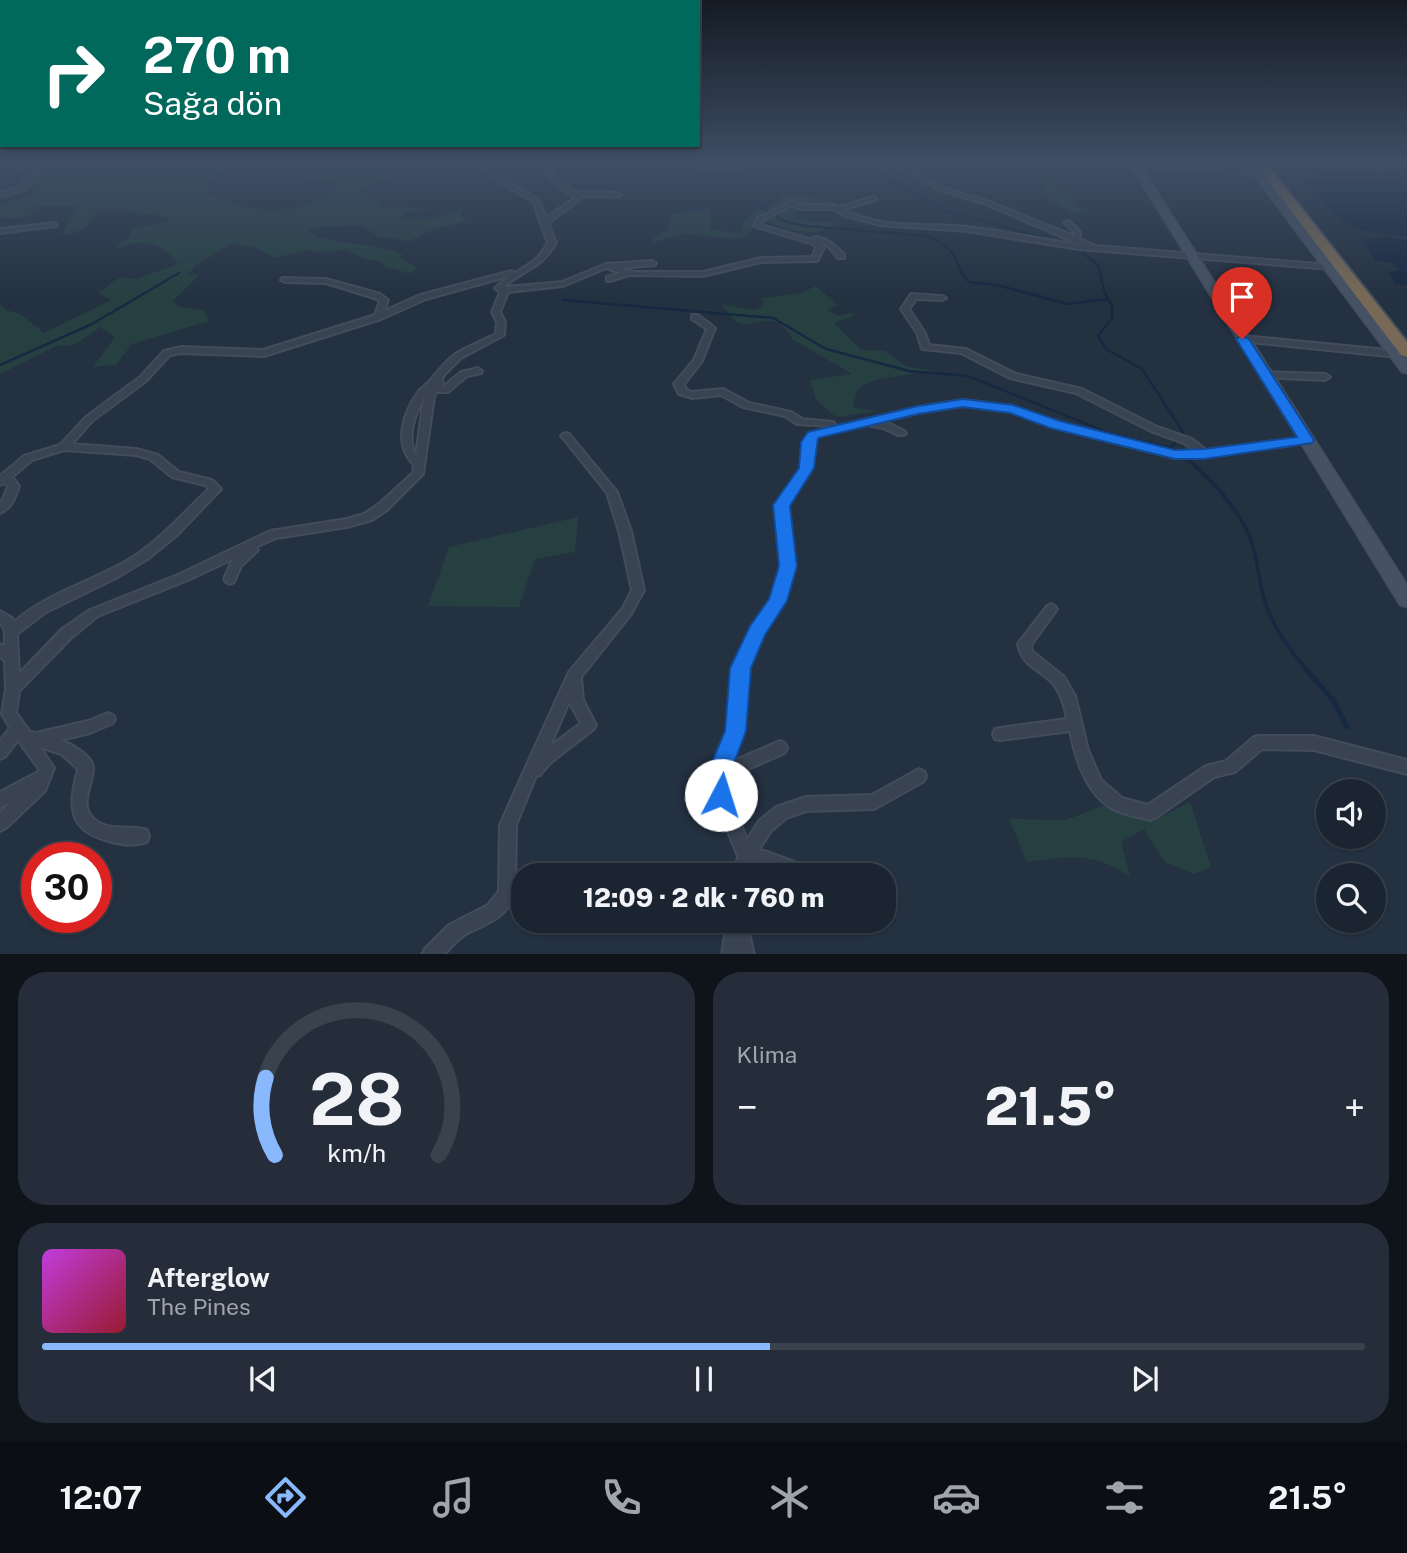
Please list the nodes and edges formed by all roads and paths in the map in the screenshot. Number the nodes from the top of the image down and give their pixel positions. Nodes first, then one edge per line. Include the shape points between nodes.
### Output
1 (537, 207) edge
2 (567, 207) edge
3 (781, 207) edge
4 (800, 207) edge
5 (847, 207) edge
6 (995, 207) edge
7 (1160, 207) edge
8 (1285, 207) edge
9 (1287, 207) edge
10 (1306, 207) edge
11 (838, 209) junction
12 (544, 222) junction
13 (1067, 222) dead end
14 (54, 225) dead end
15 (0, 231) edge
16 (795, 236) junction
17 (1026, 238) junction
18 (1077, 239) junction
19 (1030, 248) dead end
20 (1096, 248) junction
21 (1189, 254) junction
22 (841, 256) dead end
23 (542, 257) junction
24 (652, 263) dead end
25 (607, 267) junction
26 (1331, 267) junction
27 (628, 273) junction
28 (610, 278) dead end
29 (285, 280) dead end
30 (504, 290) junction
31 (942, 298) dead end
32 (378, 317) junction
33 (695, 317) dead end
34 (1407, 331) edge
35 (1242, 339) junction
36 (1402, 353) edge
37 (1407, 369) edge
38 (478, 370) dead end
39 (1265, 375) junction
40 (439, 377) junction
41 (1325, 377) dead end
42 (857, 424) junction
43 (901, 433) dead end
44 (566, 436) dead end
45 (1307, 440) junction
46 (64, 447) junction
47 (1204, 454) junction
48 (420, 464) junction
49 (3, 480) edge
50 (0, 509) edge
51 (274, 534) junction
52 (230, 579) dead end
53 (1407, 600) edge
54 (1051, 609) dead end
55 (0, 615) edge
56 (11, 632) junction
57 (0, 649) edge
58 (13, 660) junction
59 (574, 676) junction
60 (13, 689) junction
61 (108, 719) dead end
62 (1073, 724) junction
63 (1000, 734) dead end
64 (25, 735) junction
65 (780, 748) dead end
66 (0, 752) edge
67 (1407, 767) edge
68 (719, 774) junction
69 (919, 776) dead end
70 (43, 777) junction
71 (527, 780) junction
72 (0, 800) edge
73 (0, 823) edge
74 (141, 836) dead end
75 (745, 863) edge
76 (746, 863) edge
77 (749, 863) edge
78 (776, 863) edge
79 (734, 933) edge
80 (739, 933) edge
81 (431, 954) edge
82 (731, 954) edge
83 (745, 954) edge

1 - 12 street
2 - 12 street
3 - 16 street via 758,222 761,229
4 - 11 street
5 - 11 street
6 - 18 street
7 - 21 street
8 - 26 street
9 - 36 highway
10 - 34 highway
11 - 17 street via 847,216
12 - 23 street via 552,243
13 - 18 street via 1077,232
14 - 15 street
16 - 22 street via 823,241
16 - 27 street via 820,247 814,259 761,260 703,274
17 - 19 street
17 - 20 street
18 - 20 street
20 - 21 street
21 - 26 street
21 - 35 street
23 - 30 street via 536,266 499,288
23 - 32 street via 502,277 423,297
24 - 25 street
25 - 27 street
25 - 30 street via 563,284
26 - 36 street
27 - 28 street
29 - 32 street via 326,281 377,296 384,300
30 - 40 street via 496,313 500,335 458,356
31 - 47 street via 914,296 905,309 925,347 963,352 1013,376 1079,391 1188,441
32 - 46 street via 264,353 167,353 143,379 89,419
33 - 42 street via 711,328 698,361 679,384 682,392 723,392 746,405 807,423
35 - 36 street
35 - 39 street
36 - 37 street
38 - 40 street via 464,374 445,390 438,390
39 - 41 street
39 - 45 street
40 - 48 street via 429,397
40 - 48 street via 420,394 407,435 410,454
42 - 43 street via 885,425
42 - 47 street via 963,403 1013,409 1055,425 1175,454
42 - 68 street via 813,435 808,442 807,468 781,505 788,566 778,601 740,668 736,731
44 - 59 street via 612,492 638,590 627,611
45 - 47 street
45 - 53 street
46 - 49 street via 28,458
46 - 56 street via 136,452 154,457 176,475 208,482 216,489 147,554 113,576 23,619
48 - 51 street via 418,474 368,517
49 - 50 street via 14,486
51 - 52 street via 236,564
51 - 60 street via 184,577 94,612
54 - 62 street via 1024,644 1026,654 1059,681 1070,700
55 - 56 street
56 - 58 street
57 - 58 street
58 - 60 street
59 - 71 street
59 - 71 street via 576,701 589,725 545,758
60 - 64 street via 9,714
61 - 64 street via 90,727
62 - 63 street
62 - 67 street via 1096,785 1118,804 1150,813 1211,771 1230,767 1259,742 1314,743
64 - 66 street
64 - 70 street via 47,768
64 - 74 street via 70,751 86,767 79,812 86,824 122,839
65 - 68 street
68 - 75 street via 721,795
69 - 76 street via 874,802 806,804 781,813 765,827
70 - 72 street
70 - 73 street via 40,786
71 - 81 street via 508,825 507,894 494,911 455,931
77 - 78 street via 765,859
79 - 82 street
80 - 83 street

